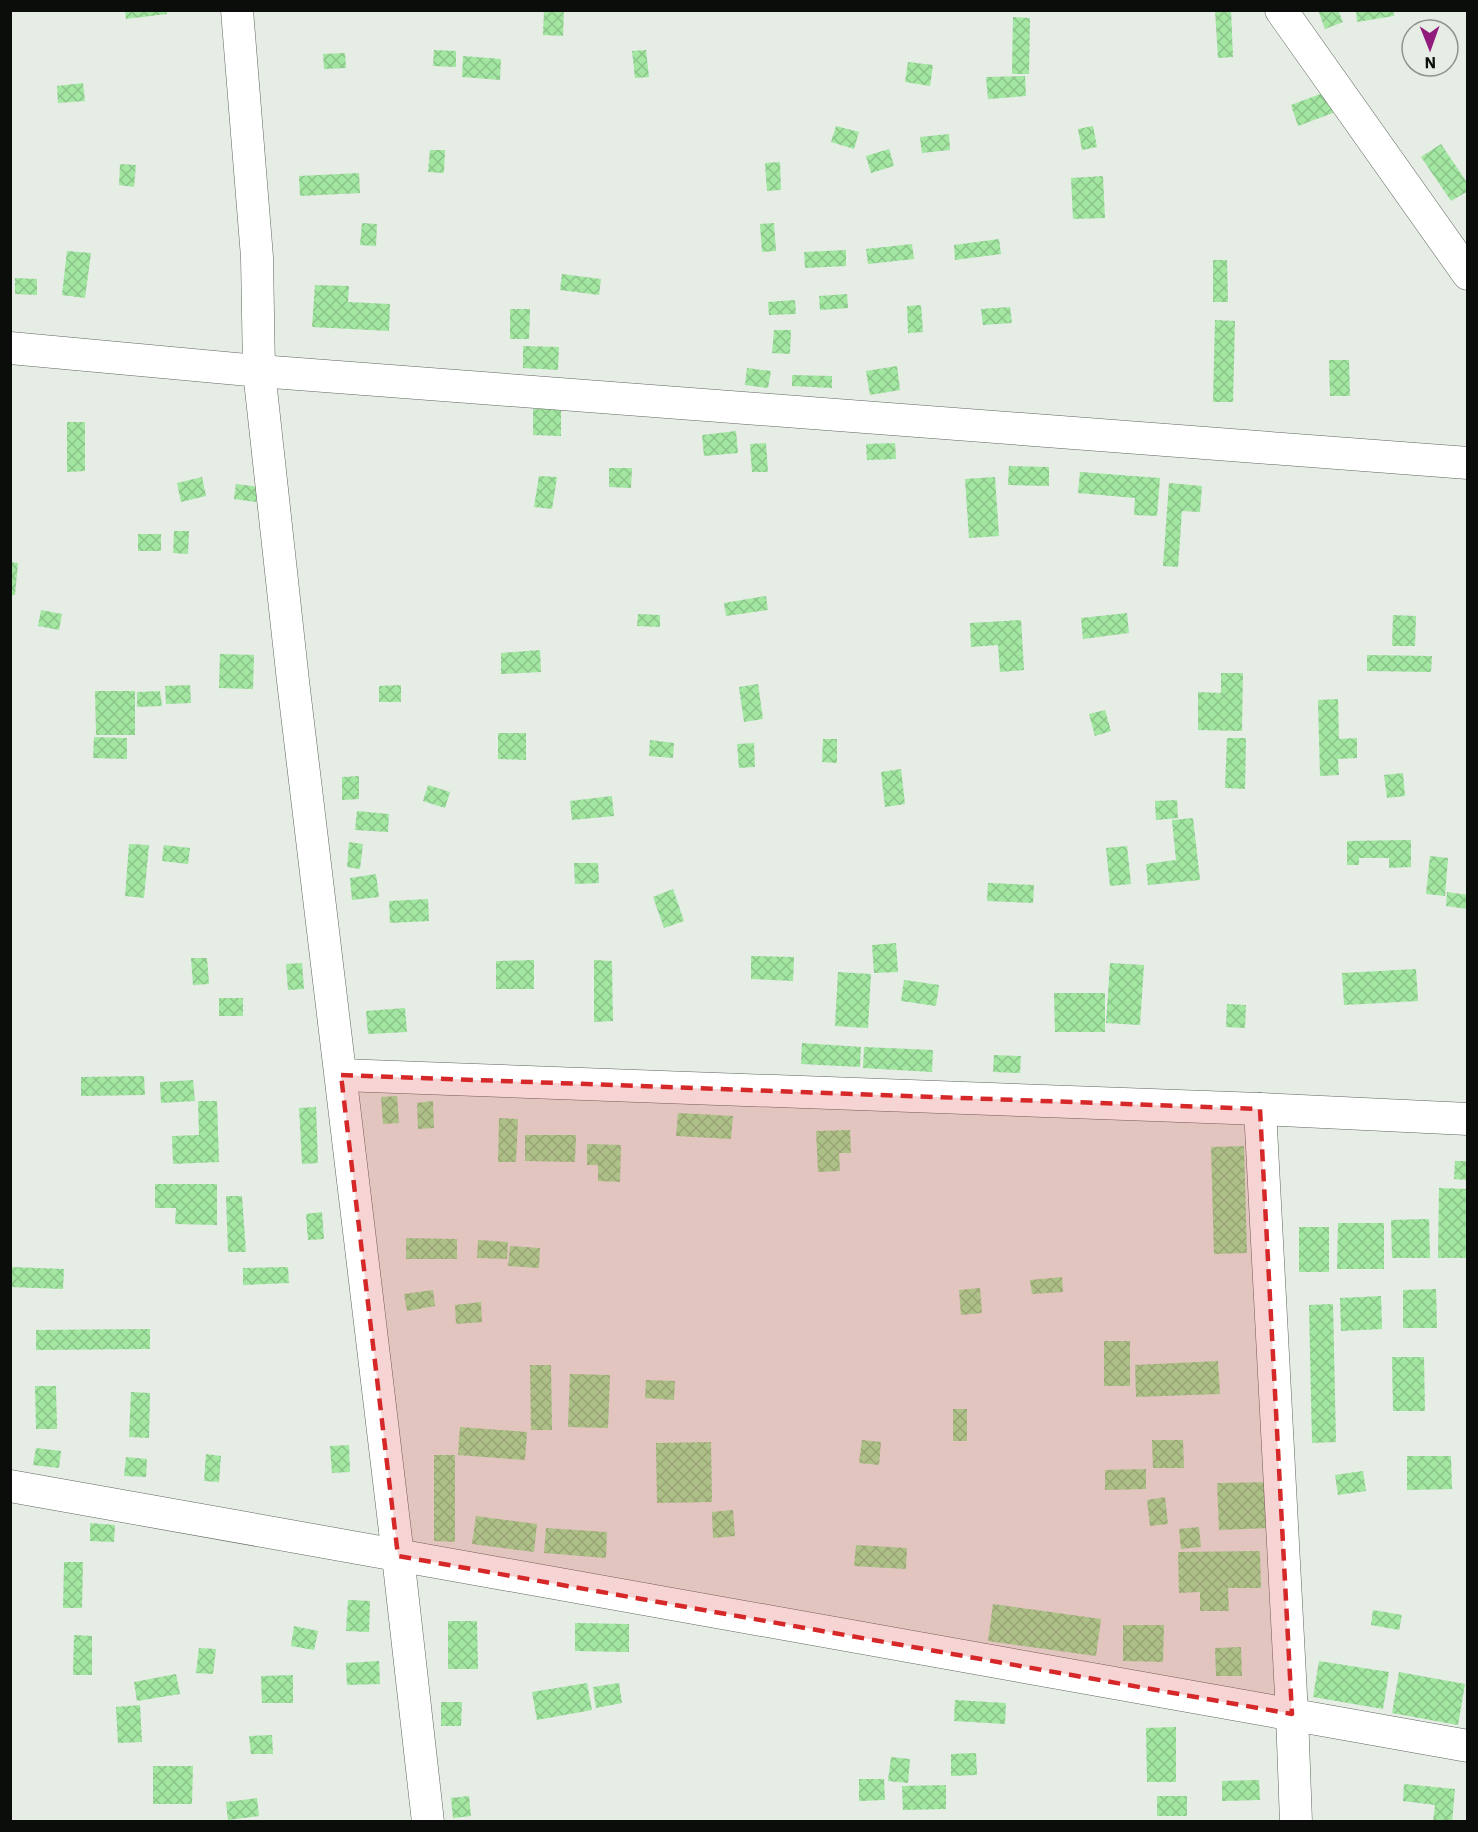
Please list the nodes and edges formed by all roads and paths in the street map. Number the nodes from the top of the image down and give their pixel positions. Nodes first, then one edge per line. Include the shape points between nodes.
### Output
1 (237, 10) edge
2 (1281, 10) edge
3 (1467, 274) edge
4 (10, 348) edge
5 (259, 371) junction
6 (1467, 463) edge
7 (341, 1075) junction
8 (1260, 1109) junction
9 (1467, 1119) edge
10 (10, 1486) edge
11 (398, 1556) junction
12 (1292, 1714) junction
13 (1467, 1746) edge
14 (428, 1821) edge
15 (1296, 1821) edge

1 - 5 street via 257,257
2 - 3 street
4 - 5 street
5 - 6 street
5 - 7 street
7 - 8 street
7 - 11 street
8 - 9 street
8 - 12 street
10 - 11 street
11 - 12 street
11 - 14 street
12 - 13 street
12 - 15 street

